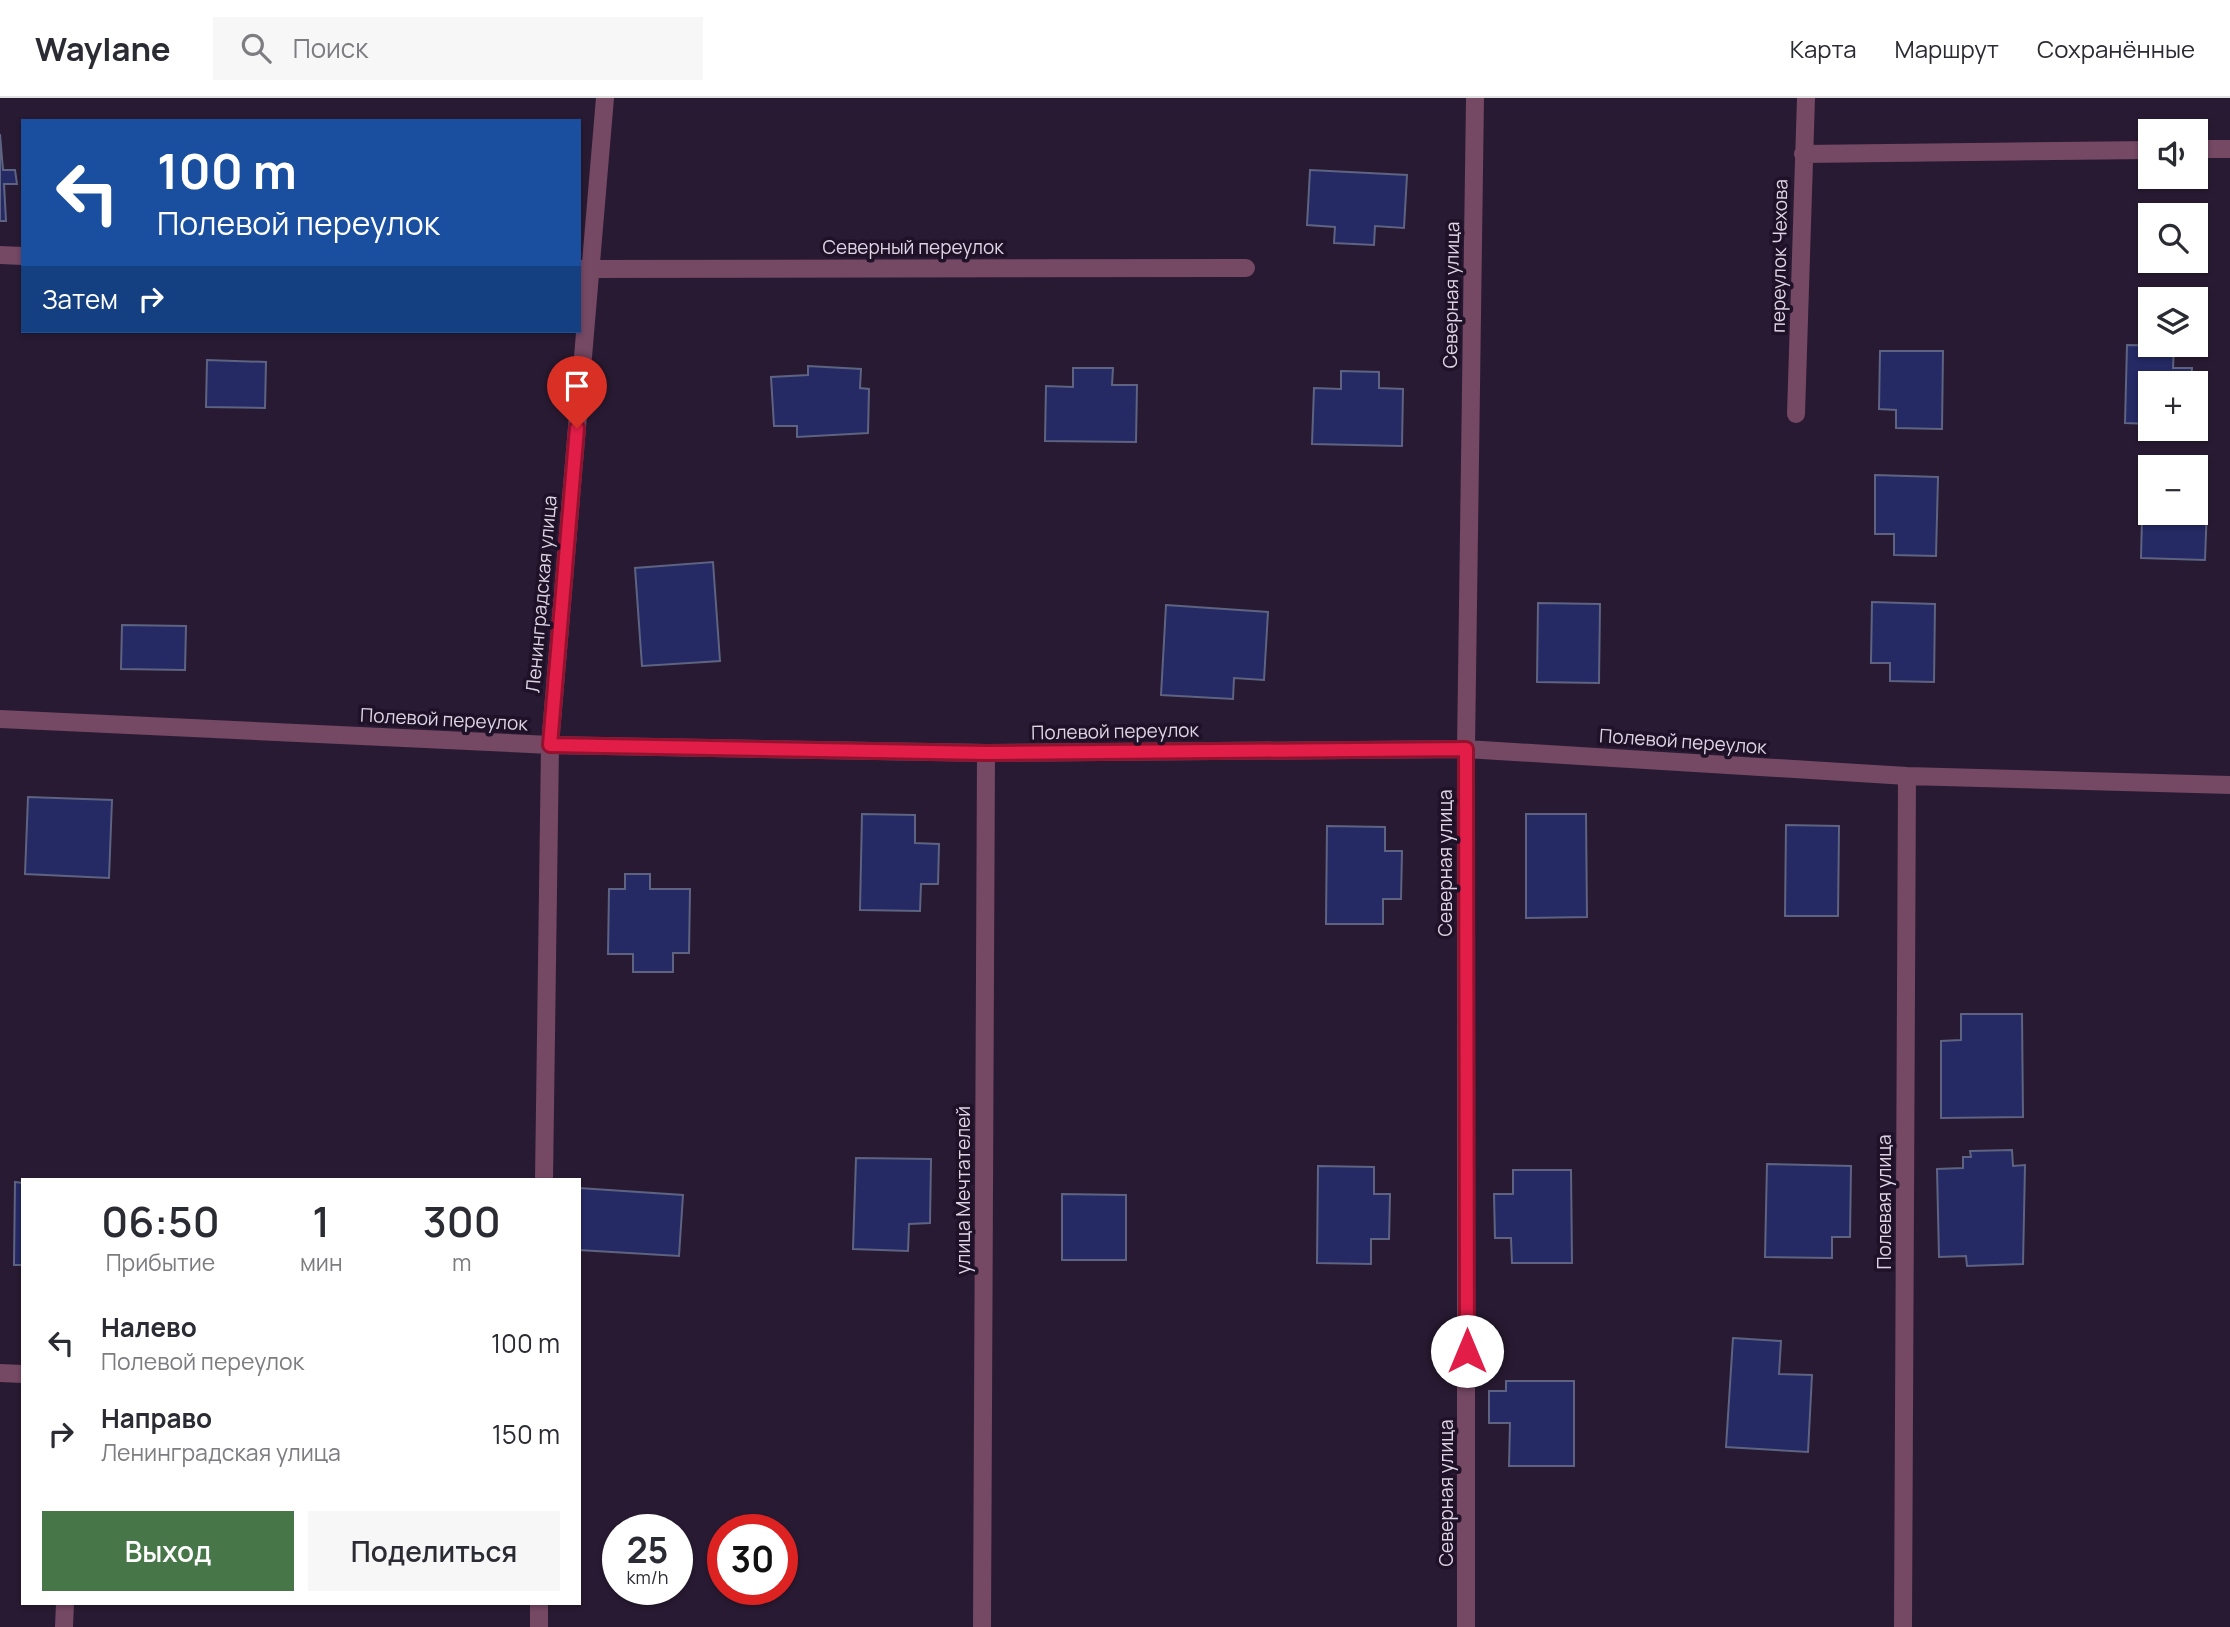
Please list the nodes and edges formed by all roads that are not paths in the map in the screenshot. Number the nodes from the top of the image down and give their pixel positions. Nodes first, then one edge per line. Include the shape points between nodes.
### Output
1 (605, 98) edge
2 (1475, 98) edge
3 (1806, 98) edge
4 (2208, 149) edge
5 (2230, 149) edge
6 (2138, 150) edge
7 (1803, 154) junction
8 (0, 255) edge
9 (21, 256) edge
10 (1246, 268) dead end
11 (585, 269) edge
12 (581, 323) edge
13 (580, 333) edge
14 (1796, 414) dead end
15 (0, 719) edge
16 (550, 745) junction
17 (1466, 749) junction
18 (986, 753) junction
19 (1907, 776) junction
20 (2230, 785) edge
21 (544, 1178) edge
22 (0, 1373) edge
23 (21, 1374) edge
24 (65, 1605) edge
25 (539, 1605) edge
26 (64, 1627) edge
27 (539, 1627) edge
28 (982, 1627) edge
29 (1466, 1627) edge
30 (1903, 1627) edge

1 - 11 street, Ленинградская улица
2 - 17 street, Северная улица
3 - 7 street, переулок Чехова
4 - 5 street
6 - 7 street
7 - 14 street, переулок Чехова
8 - 9 street
10 - 11 street, Северный переулок
11 - 12 street, Ленинградская улица
13 - 16 street, Ленинградская улица
15 - 16 street, Полевой переулок
16 - 18 street, Полевой переулок
16 - 21 street, Ленинградская улица
17 - 18 street, Полевой переулок
17 - 19 street, Полевой переулок
17 - 29 street, Северная улица
18 - 28 street, улица Мечтателей
19 - 20 street, Полевой переулок
19 - 30 street, Полевая улица
22 - 23 street
24 - 26 street
25 - 27 street

